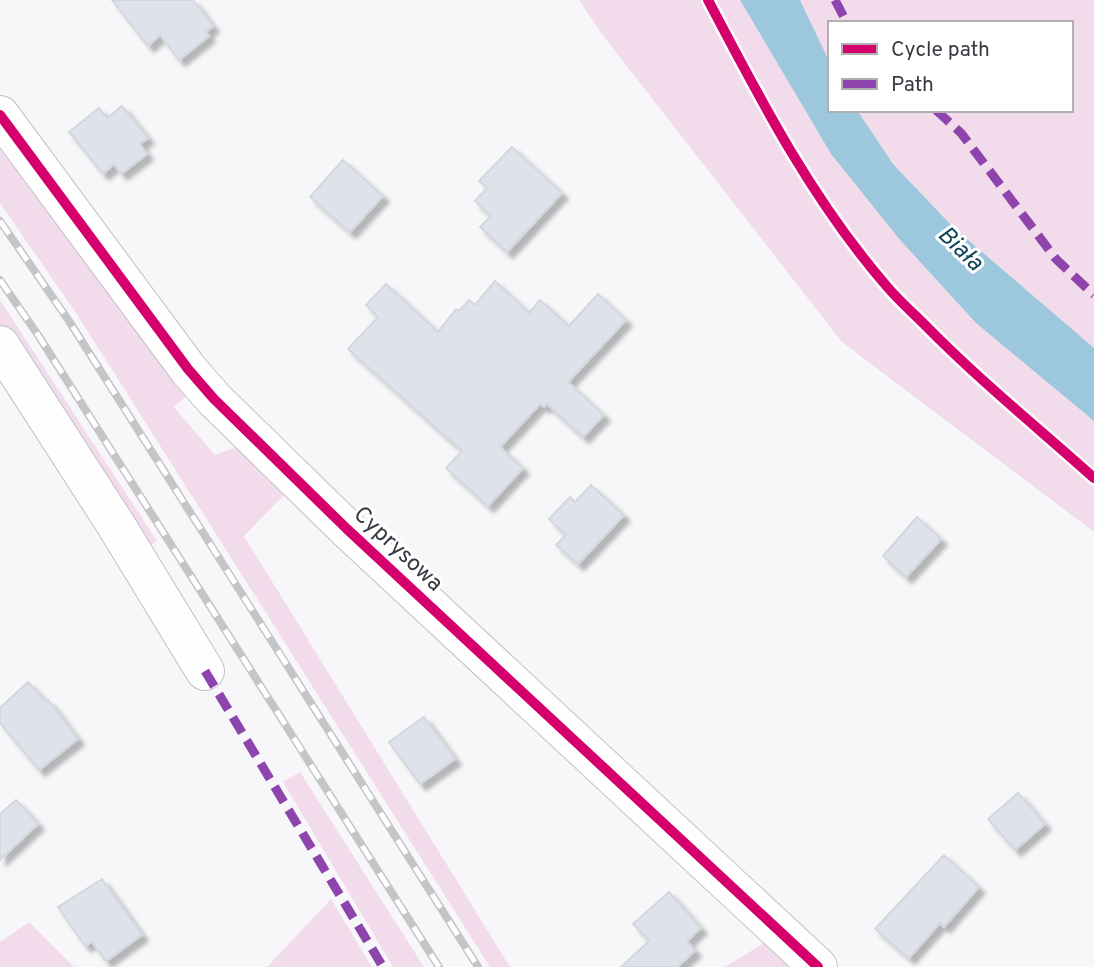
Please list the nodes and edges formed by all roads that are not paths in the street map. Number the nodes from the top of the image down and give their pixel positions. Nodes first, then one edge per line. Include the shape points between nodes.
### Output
1 (0, 116) edge
2 (0, 345) edge
3 (205, 671) dead end
4 (818, 967) edge

1 - 4 street, Cyprysowa via 214,399 347,529
2 - 3 street

